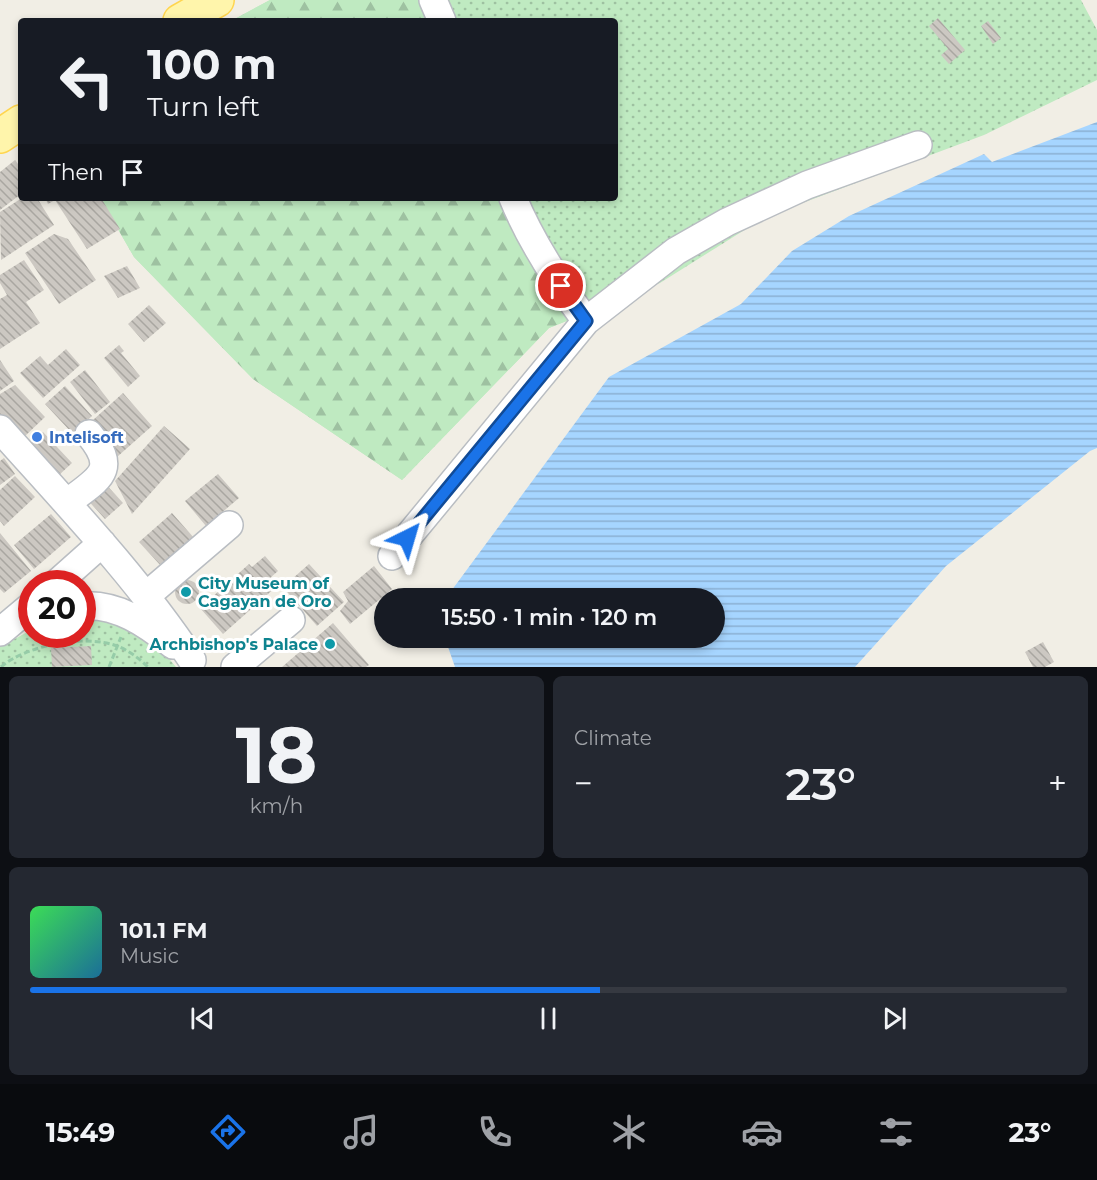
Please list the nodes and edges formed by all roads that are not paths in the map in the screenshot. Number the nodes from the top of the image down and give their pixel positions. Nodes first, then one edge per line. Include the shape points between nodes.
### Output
1 (433, 0) edge
2 (441, 18) edge
3 (18, 124) edge
4 (0, 136) edge
5 (918, 145) dead end
6 (514, 201) edge
7 (586, 321) junction
8 (0, 430) edge
9 (89, 435) dead end
10 (67, 503) junction
11 (229, 525) dead end
12 (102, 543) junction
13 (392, 556) dead end
14 (72, 570) edge
15 (137, 605) junction
16 (96, 607) edge
17 (291, 620) dead end
18 (194, 663) edge
19 (235, 667) edge

1 - 2 street
3 - 4 main road
5 - 7 street via 807,185 727,222 676,251
6 - 7 street via 538,248
7 - 13 street
8 - 10 street
9 - 10 street via 103,454 104,469
10 - 12 street
11 - 15 street
12 - 14 street
12 - 15 street
15 - 16 street
15 - 18 street via 158,634
17 - 19 street

